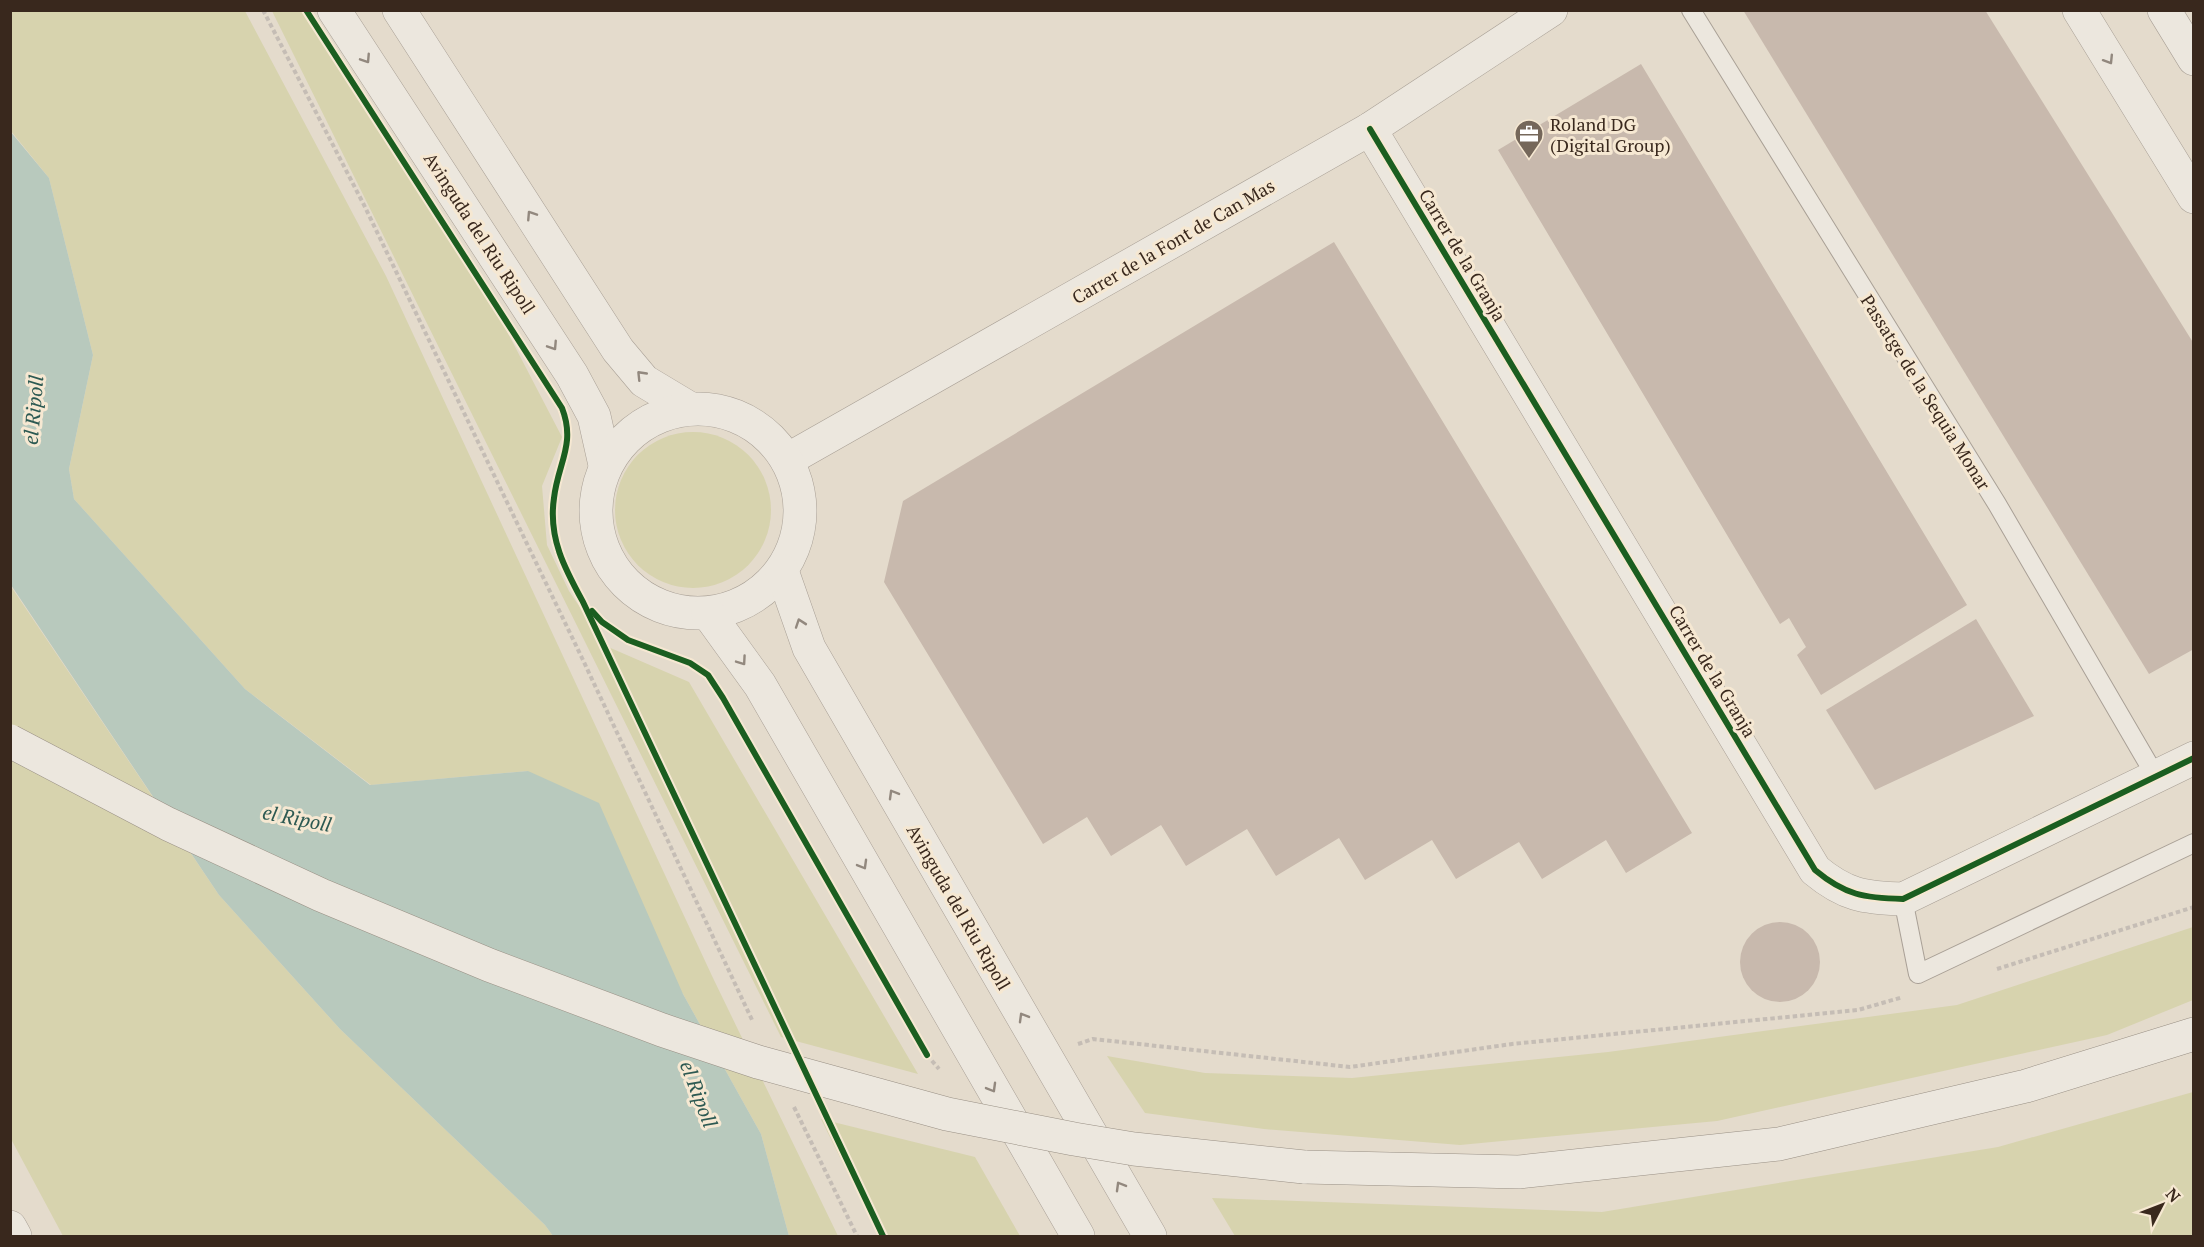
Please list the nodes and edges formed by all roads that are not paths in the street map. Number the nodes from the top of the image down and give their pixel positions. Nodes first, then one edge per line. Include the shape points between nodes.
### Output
1 (334, 10) edge
2 (399, 10) edge
3 (1551, 10) edge
4 (1691, 10) edge
5 (2079, 10) edge
6 (2164, 10) edge
7 (2193, 58) edge
8 (1370, 129) junction
9 (2193, 197) edge
10 (689, 408) junction
11 (787, 459) junction
12 (605, 465) junction
13 (782, 572) junction
14 (708, 613) junction
15 (10, 741) edge
16 (2193, 758) edge
17 (2156, 777) junction
18 (2193, 843) edge
19 (1903, 899) junction
20 (2193, 1034) edge
21 (10, 1227) edge
22 (15, 1236) edge
23 (1078, 1236) edge
24 (1150, 1236) edge

1 -> 12 street, Avinguda del Riu Ripoll via 572,375 594,416
10 -> 2 street via 644,381 618,350
3 - 8 street, Carrer de la Font de Can Mas
4 - 17 lane, Passatge de la Sequia Monar via 1997,504
5 -> 9 street
6 - 7 street
8 - 11 street, Carrer de la Font de Can Mas
8 - 19 street, Carrer de la Granja via 1815,870 1832,884 1856,894
10 - 11 street via 718,410 746,420 769,437
10 - 12 street via 663,414 639,426 620,443
11 - 13 street via 798,487 801,516 795,546
12 - 14 street via 596,495 596,526 606,556 623,582 648,600 677,612
13 - 14 street via 745,602
24 -> 13 street, Avinguda del Riu Ripoll via 808,648
14 -> 23 street via 759,685
15 - 20 street, bridge via 168,824 321,895 489,965 662,1030 852,1089 959,1116 1134,1149 1304,1167 1519,1172 1779,1144 2026,1086
16 - 17 street, Carrer de la Granja
17 - 19 street, Carrer de la Granja
18 - 19 lane via 1918,974
21 - 22 street

